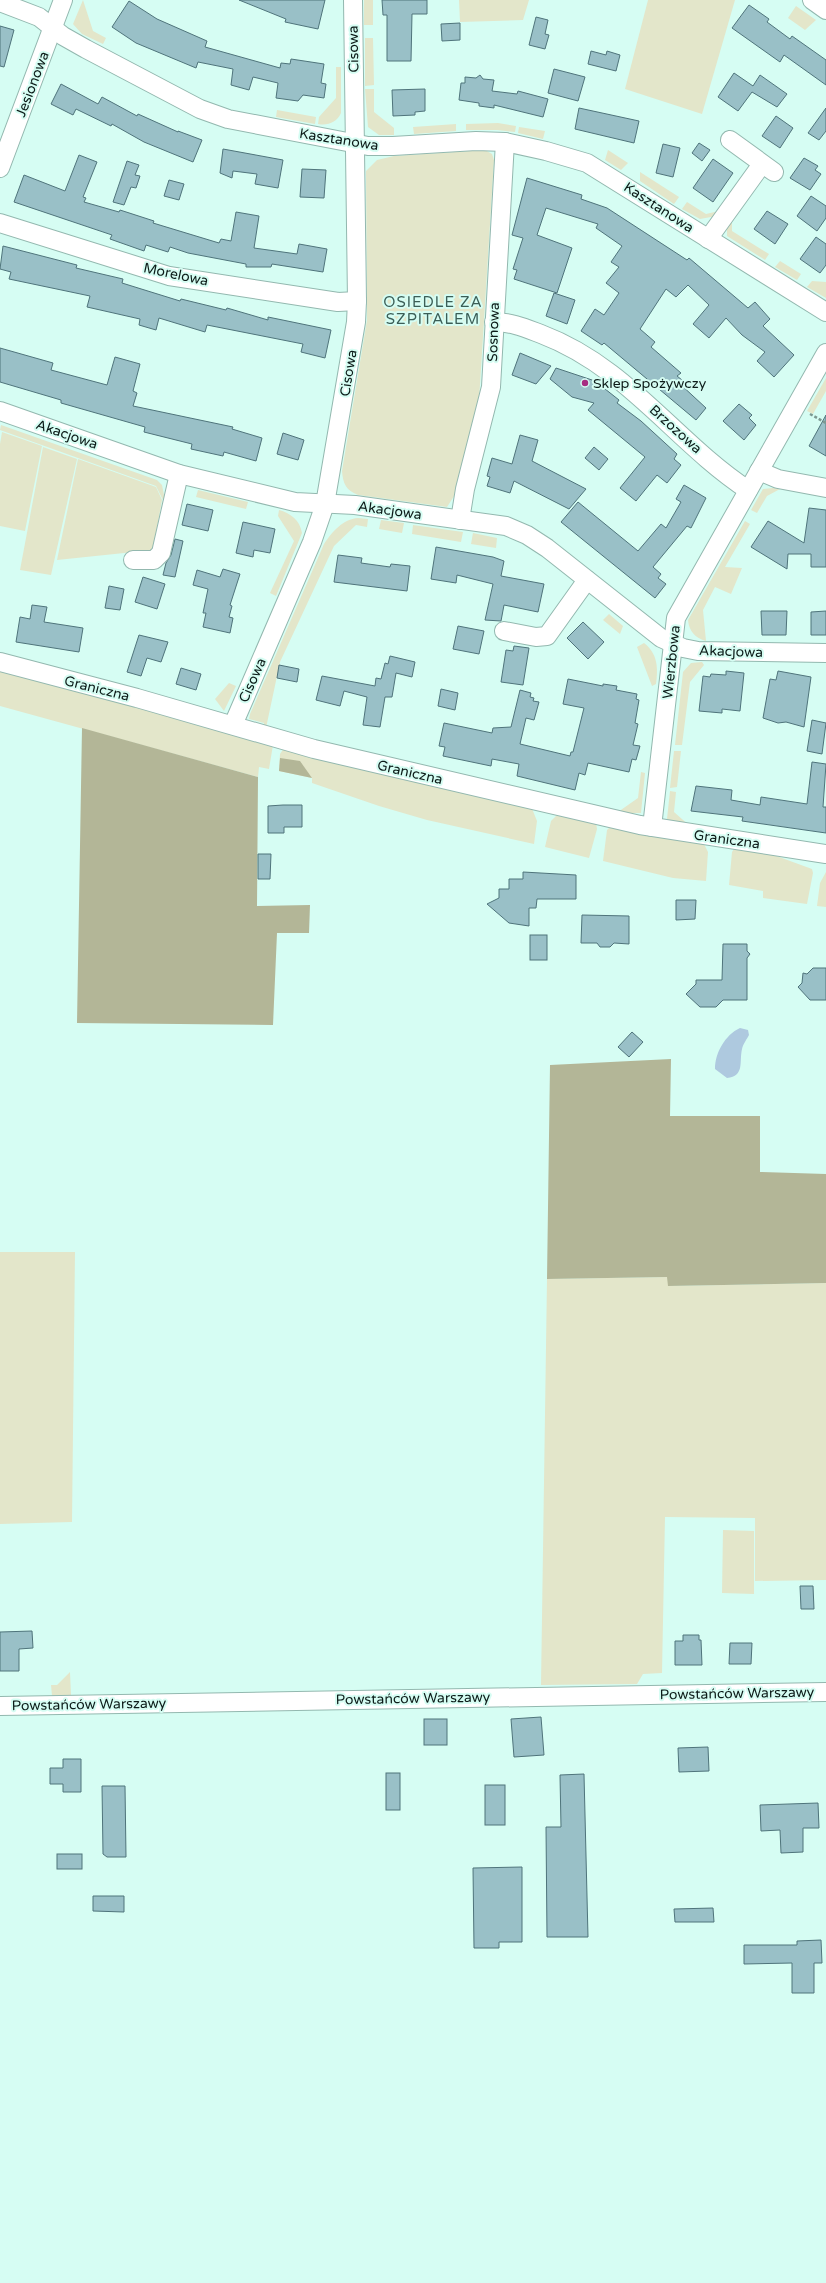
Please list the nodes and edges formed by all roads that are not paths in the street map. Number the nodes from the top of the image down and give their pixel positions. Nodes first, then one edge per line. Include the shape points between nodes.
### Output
1 (63, 0) edge
2 (353, 0) edge
3 (812, 0) edge
4 (0, 2) edge
5 (826, 10) edge
6 (53, 27) junction
7 (730, 140) dead end
8 (505, 142) junction
9 (355, 143) junction
10 (0, 168) edge
11 (0, 223) edge
12 (708, 239) junction
13 (357, 301) junction
14 (826, 312) edge
15 (494, 322) junction
16 (826, 353) edge
17 (0, 411) edge
18 (759, 471) junction
19 (179, 474) junction
20 (826, 488) edge
21 (748, 490) junction
22 (325, 504) junction
23 (460, 520) junction
24 (133, 560) dead end
25 (587, 580) junction
26 (504, 631) dead end
27 (672, 644) junction
28 (826, 653) edge
29 (0, 662) edge
30 (233, 725) junction
31 (652, 827) junction
32 (826, 854) edge
33 (826, 1692) edge
34 (0, 1706) edge

1 - 6 street, Jesionowa
2 - 9 street, Cisowa
3 - 5 street
4 - 6 street, Kasztanowa via 27,11
6 - 9 street, Kasztanowa via 86,49 212,114 228,120
6 - 10 street, Jesionowa
7 - 12 street, Kasztanowa via 768,168
8 - 9 street, Kasztanowa via 380,146
8 - 12 street, Kasztanowa via 587,163
8 - 15 street, Sosnowa
9 - 13 street, Cisowa
11 - 13 street, Morelowa via 169,276 338,302
12 - 14 street, Kasztanowa
13 - 22 street, Cisowa via 353,340
15 - 21 street, Brzozowa via 513,324 560,341 604,367 725,474
15 - 23 street, Sosnowa via 488,401 465,489
16 - 18 street, Wierzbowa
17 - 19 street, Akacjowa
18 - 20 street via 778,479
18 - 21 street, Wierzbowa
19 - 22 street, Akacjowa via 294,502
19 - 24 street via 160,553 154,560
21 - 27 street, Wierzbowa via 681,606 674,625
22 - 23 street, Akacjowa via 354,505
22 - 30 street, Cisowa via 312,542
23 - 25 street, Akacjowa via 506,526 527,534
25 - 26 street via 547,636 536,637
25 - 27 street, Akacjowa via 650,631
27 - 28 street, Akacjowa via 698,651
27 - 31 street, Wierzbowa
29 - 30 street, Graniczna
30 - 31 street, Graniczna via 314,749
31 - 32 street, Graniczna
33 - 34 street, Powstańców Warszawy

